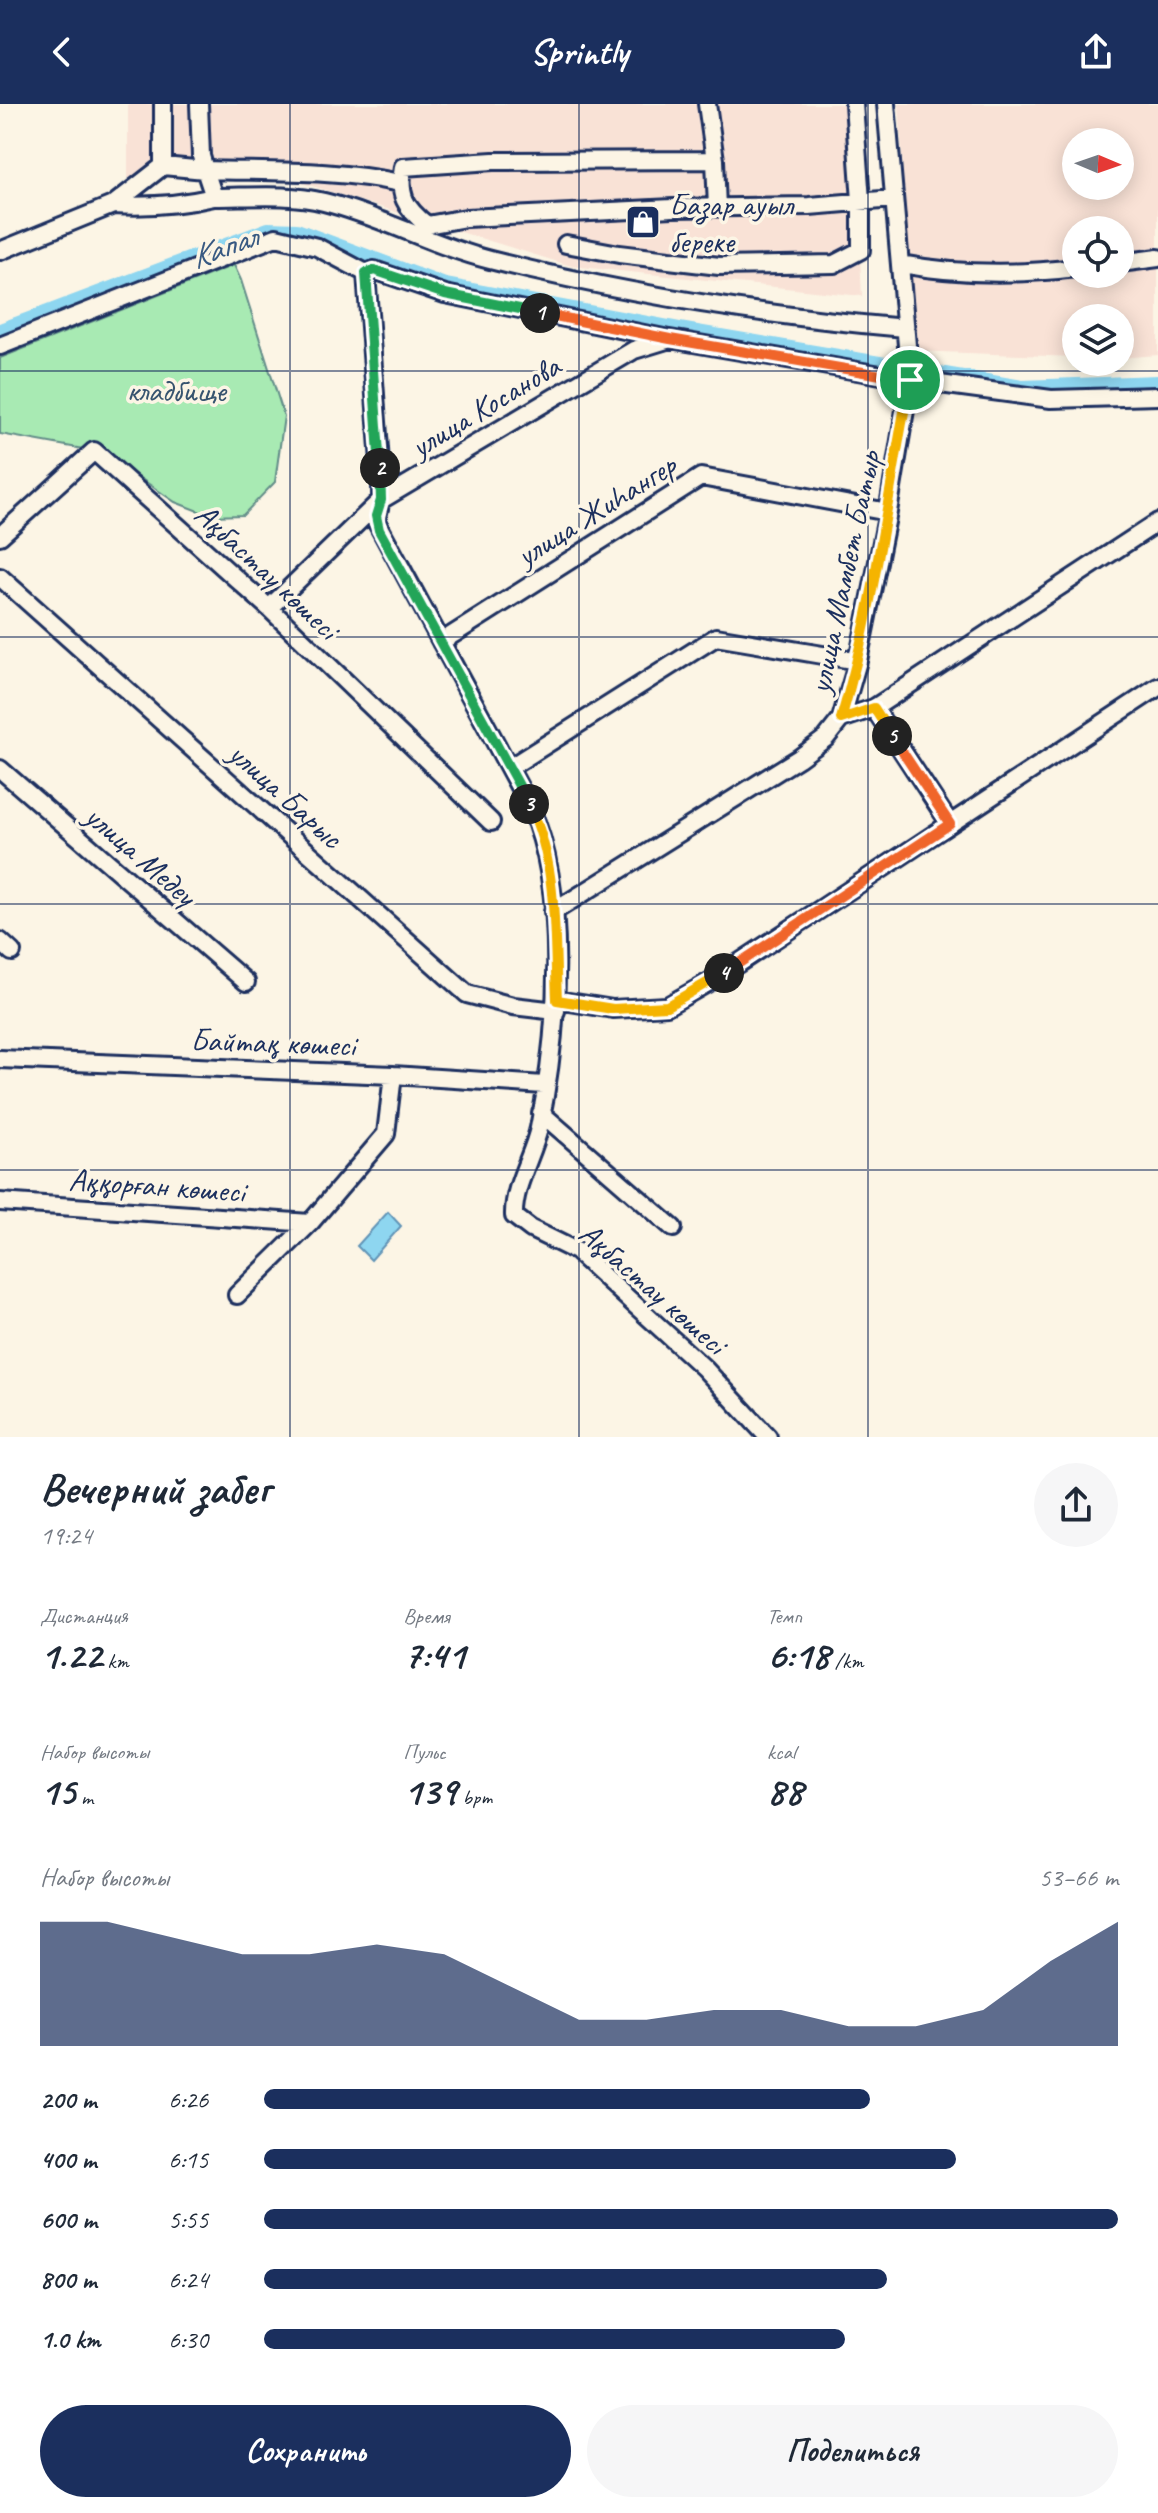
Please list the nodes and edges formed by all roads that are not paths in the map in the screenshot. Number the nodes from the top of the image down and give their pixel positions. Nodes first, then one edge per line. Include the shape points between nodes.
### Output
1 (163, 104) edge
2 (199, 104) edge
3 (707, 104) edge
4 (854, 104) edge
5 (886, 104) edge
6 (715, 160) junction
7 (163, 166) junction
8 (205, 170) junction
9 (400, 183) junction
10 (214, 197) junction
11 (894, 199) junction
12 (861, 201) junction
13 (113, 205) junction
14 (717, 208) junction
15 (566, 244) dead end
16 (0, 251) edge
17 (1158, 258) edge
18 (1134, 261) edge
19 (901, 264) junction
20 (1062, 269) edge
21 (366, 273) junction
22 (905, 328) junction
23 (670, 339) junction
24 (0, 346) edge
25 (910, 380) junction
26 (1158, 396) edge
27 (381, 500) junction
28 (888, 512) junction
29 (1158, 522) edge
30 (0, 536) edge
31 (0, 577) edge
32 (269, 608) junction
33 (441, 642) junction
34 (858, 661) junction
35 (1158, 687) edge
36 (874, 708) junction
37 (841, 719) junction
38 (509, 768) junction
39 (0, 769) edge
40 (491, 822) dead end
41 (950, 824) junction
42 (553, 912) junction
43 (246, 982) dead end
44 (556, 1005) junction
45 (0, 1059) edge
46 (393, 1075) junction
47 (544, 1085) junction
48 (541, 1113) junction
49 (0, 1202) edge
50 (310, 1223) junction
51 (673, 1228) dead end
52 (237, 1295) dead end
53 (768, 1437) edge

1 - 7 street
2 - 8 street
3 - 6 street
4 - 12 street
5 - 11 street, улица Мамбет Батыр
6 - 9 street via 403,167
6 - 14 street
7 - 8 street
7 - 13 street
8 - 9 street via 329,173
8 - 10 street
9 - 14 street via 408,210 427,225 466,218
10 - 13 street via 166,206
10 - 22 street via 321,201 521,268 781,316
11 - 12 street
11 - 19 street, улица Мамбет Батыр
12 - 14 street
12 - 15 street via 861,250 834,264 719,266
13 - 16 street
17 - 18 street
19 - 20 street via 997,275
19 - 22 street, улица Мамбет Батыр
21 - 23 street via 374,270 445,294
21 - 24 street via 317,247 276,237
21 - 27 street, Ақбастау көшесі
22 - 25 street, улица Мамбет Батыр
23 - 25 street, улица Косанова
23 - 27 street, улица Косанова via 634,350
25 - 26 street, улица Косанова via 1051,399
25 - 28 street, улица Мамбет Батыр
27 - 32 street, улица Косанова
27 - 33 street, Ақбастау көшесі via 379,530
28 - 33 street, улица Жиhангер via 701,477
28 - 34 street, улица Мамбет Батыр
29 - 36 street
30 - 32 street, Ақбастау көшесі via 94,451
31 - 44 street, улица Барыс via 467,994 513,1006
32 - 40 street, Ақбастау көшесі
33 - 38 street, Ақбастау көшесі
34 - 37 street, улица Мамбет Батыр
34 - 38 street via 716,637
35 - 41 street, улица Барыс
36 - 37 street
36 - 41 street
37 - 42 street, улица Мамбет Батыр via 799,758
38 - 42 street, Ақбастау көшесі via 544,842
39 - 43 street, улица Медеу
41 - 44 street, улица Барыс via 667,1006
42 - 44 street, Ақбастау көшесі
44 - 47 street, Ақбастау көшесі
45 - 46 street, Байтақ көшесі
46 - 47 street, Байтақ көшесі
46 - 50 street via 386,1134
47 - 48 street, Ақбастау көшесі
48 - 51 street
48 - 53 street, Ақбастау көшесі via 514,1216 576,1251 704,1368
49 - 50 street, Аққорған көшесі
50 - 52 street

